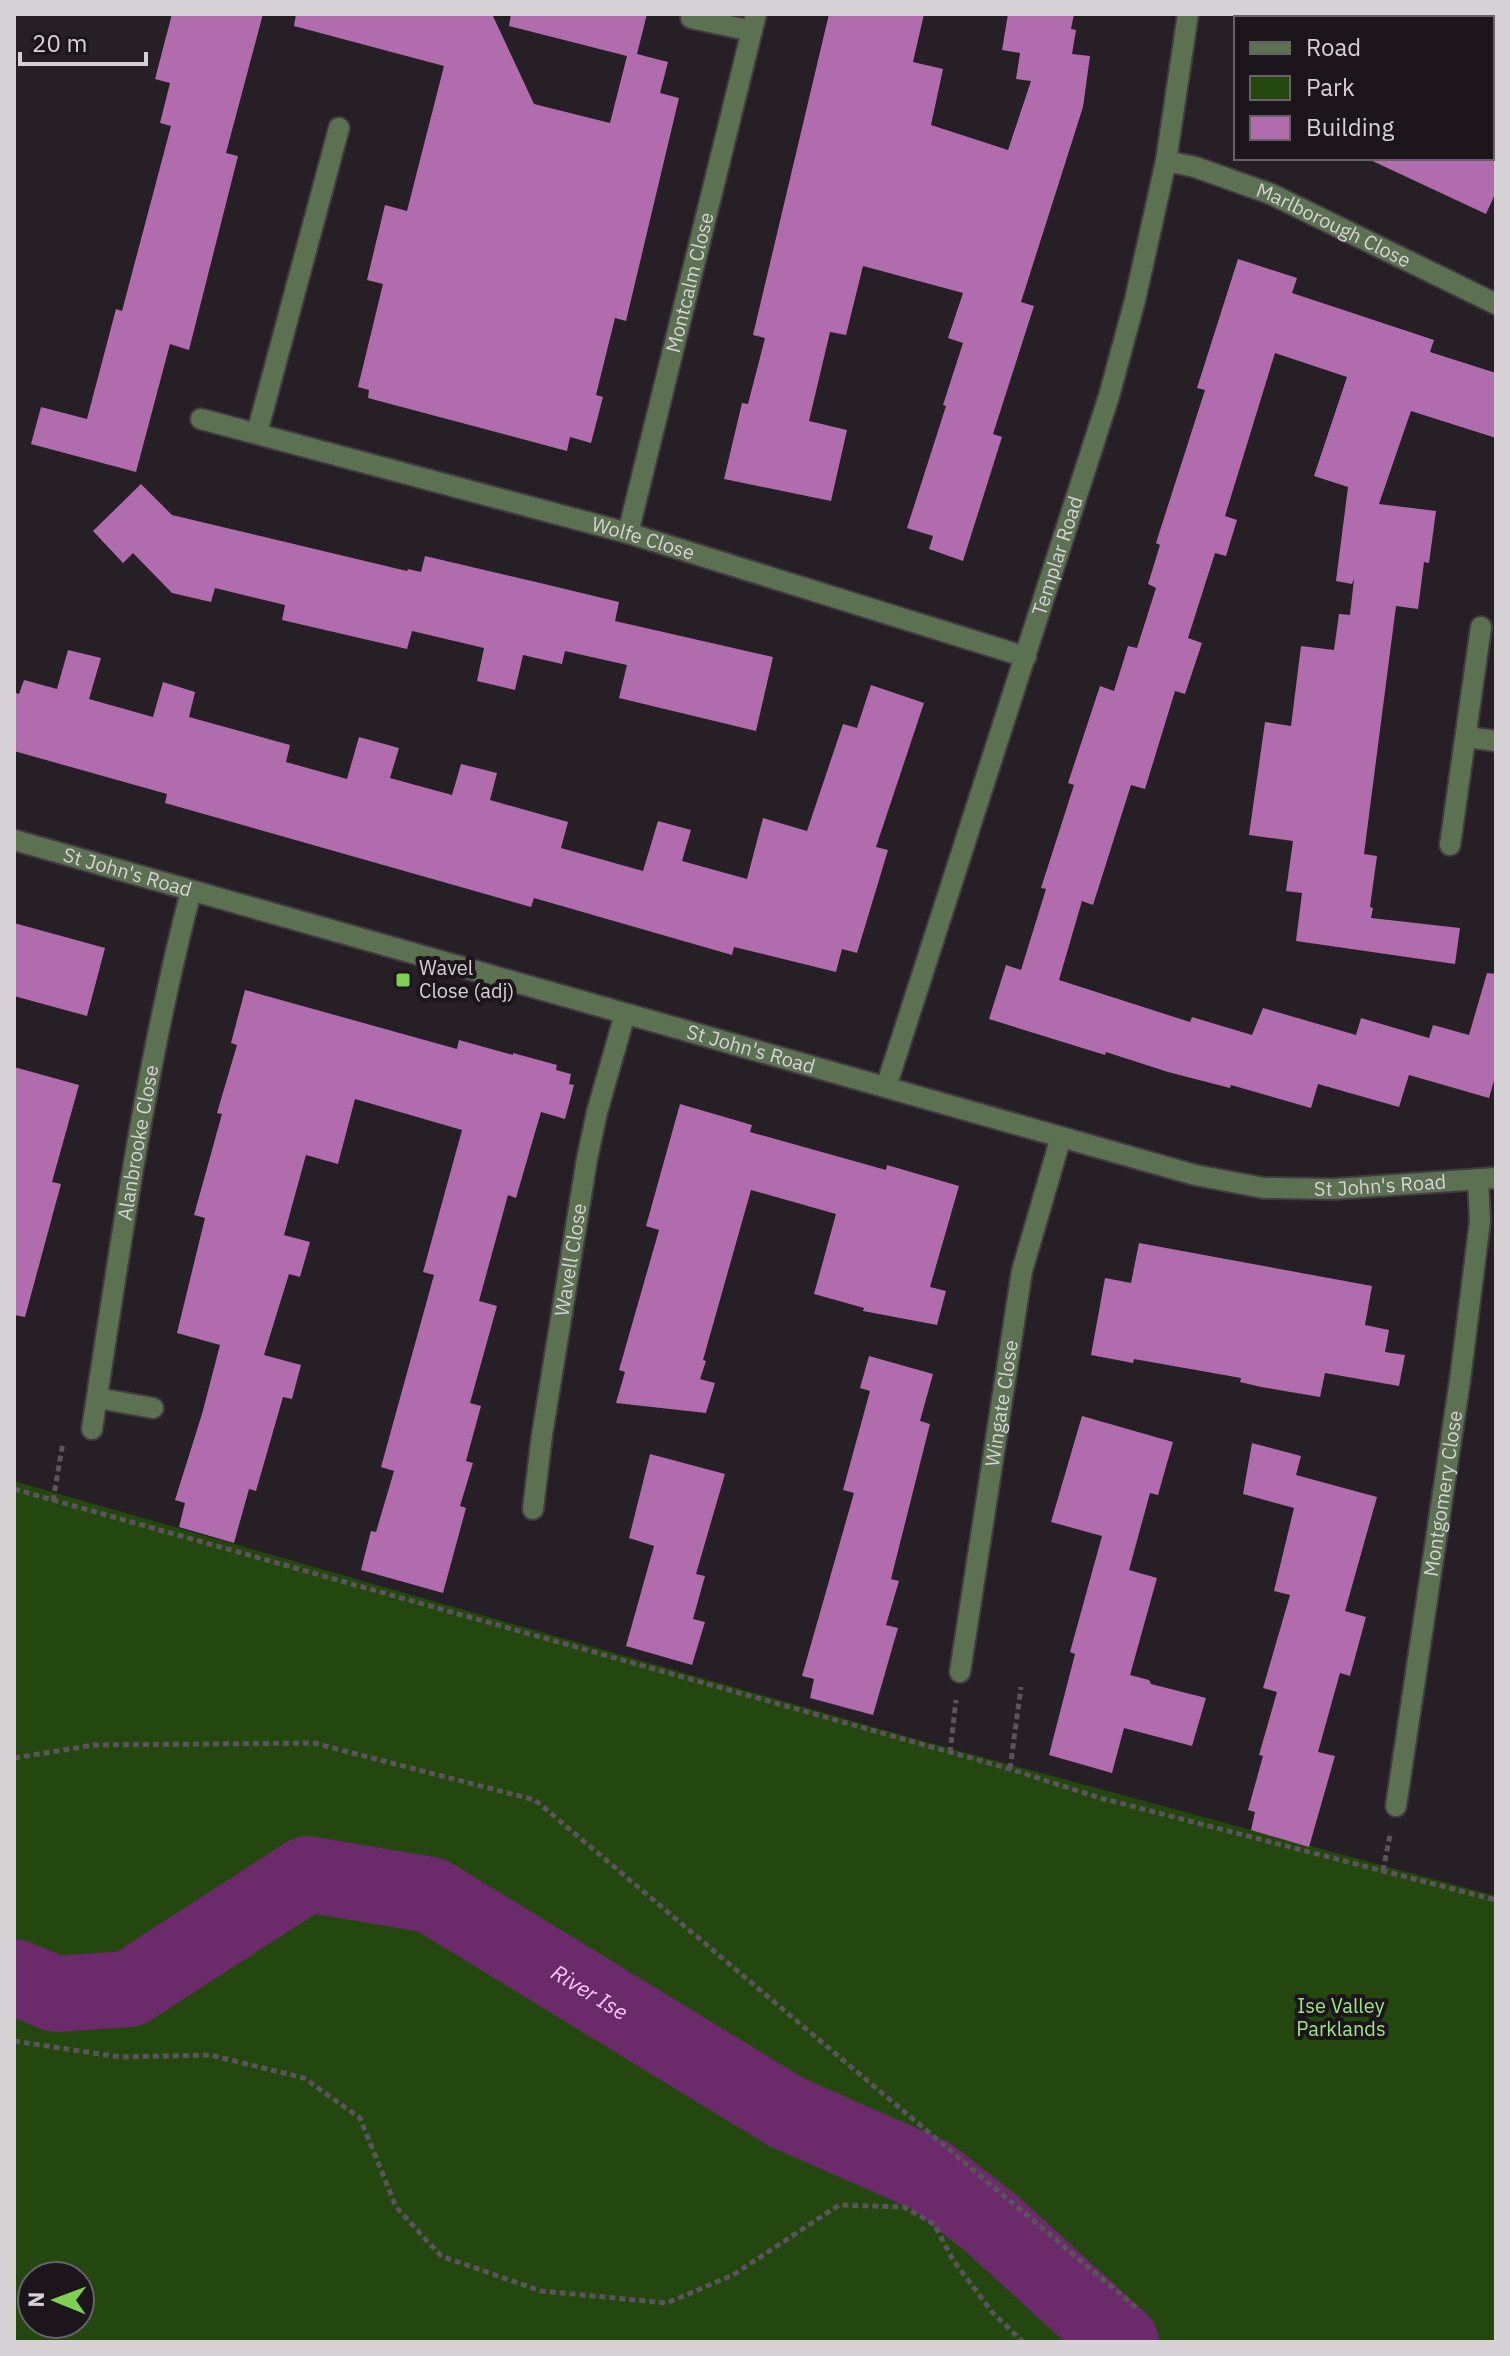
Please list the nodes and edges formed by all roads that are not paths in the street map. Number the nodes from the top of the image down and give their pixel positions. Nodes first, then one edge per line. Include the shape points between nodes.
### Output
1 (1188, 14) edge
2 (691, 18) dead end
3 (754, 22) edge
4 (339, 128) dead end
5 (1166, 161) junction
6 (1496, 304) edge
7 (201, 419) dead end
8 (257, 433) junction
9 (628, 533) junction
10 (1481, 627) dead end
11 (1026, 657) junction
12 (1467, 737) junction
13 (1496, 741) edge
14 (14, 840) edge
15 (1450, 845) dead end
16 (191, 891) junction
17 (625, 1014) junction
18 (886, 1087) junction
19 (1061, 1137) junction
20 (1487, 1178) edge
21 (97, 1398) junction
22 (153, 1408) dead end
23 (92, 1429) dead end
24 (533, 1509) dead end
25 (960, 1672) road end
26 (1396, 1806) dead end

1 - 5 street, Templar Road
2 - 3 street, Montcalm Close
3 - 9 street, Montcalm Close
4 - 8 street
5 - 6 street, Marlborough Close via 1271,194
5 - 11 street, Templar Road via 1109,396
7 - 8 street, Wolfe Close
8 - 9 street, Wolfe Close
9 - 11 street, Wolfe Close
10 - 12 street
11 - 18 street, Templar Road
12 - 13 street
12 - 15 street
14 - 16 street, St John's Road
16 - 17 street, St John's Road
16 - 21 street, Alanbrooke Close via 148,1078
17 - 18 street, St John's Road
17 - 24 street, Wavell Close via 587,1159
18 - 19 street, St John's Road
19 - 20 street, St John's Road via 1195,1175 1264,1188 1334,1189
19 - 25 street, Wingate Close via 1022,1271
20 - 26 street, Montgomery Close
21 - 22 street
21 - 23 street, Alanbrooke Close

